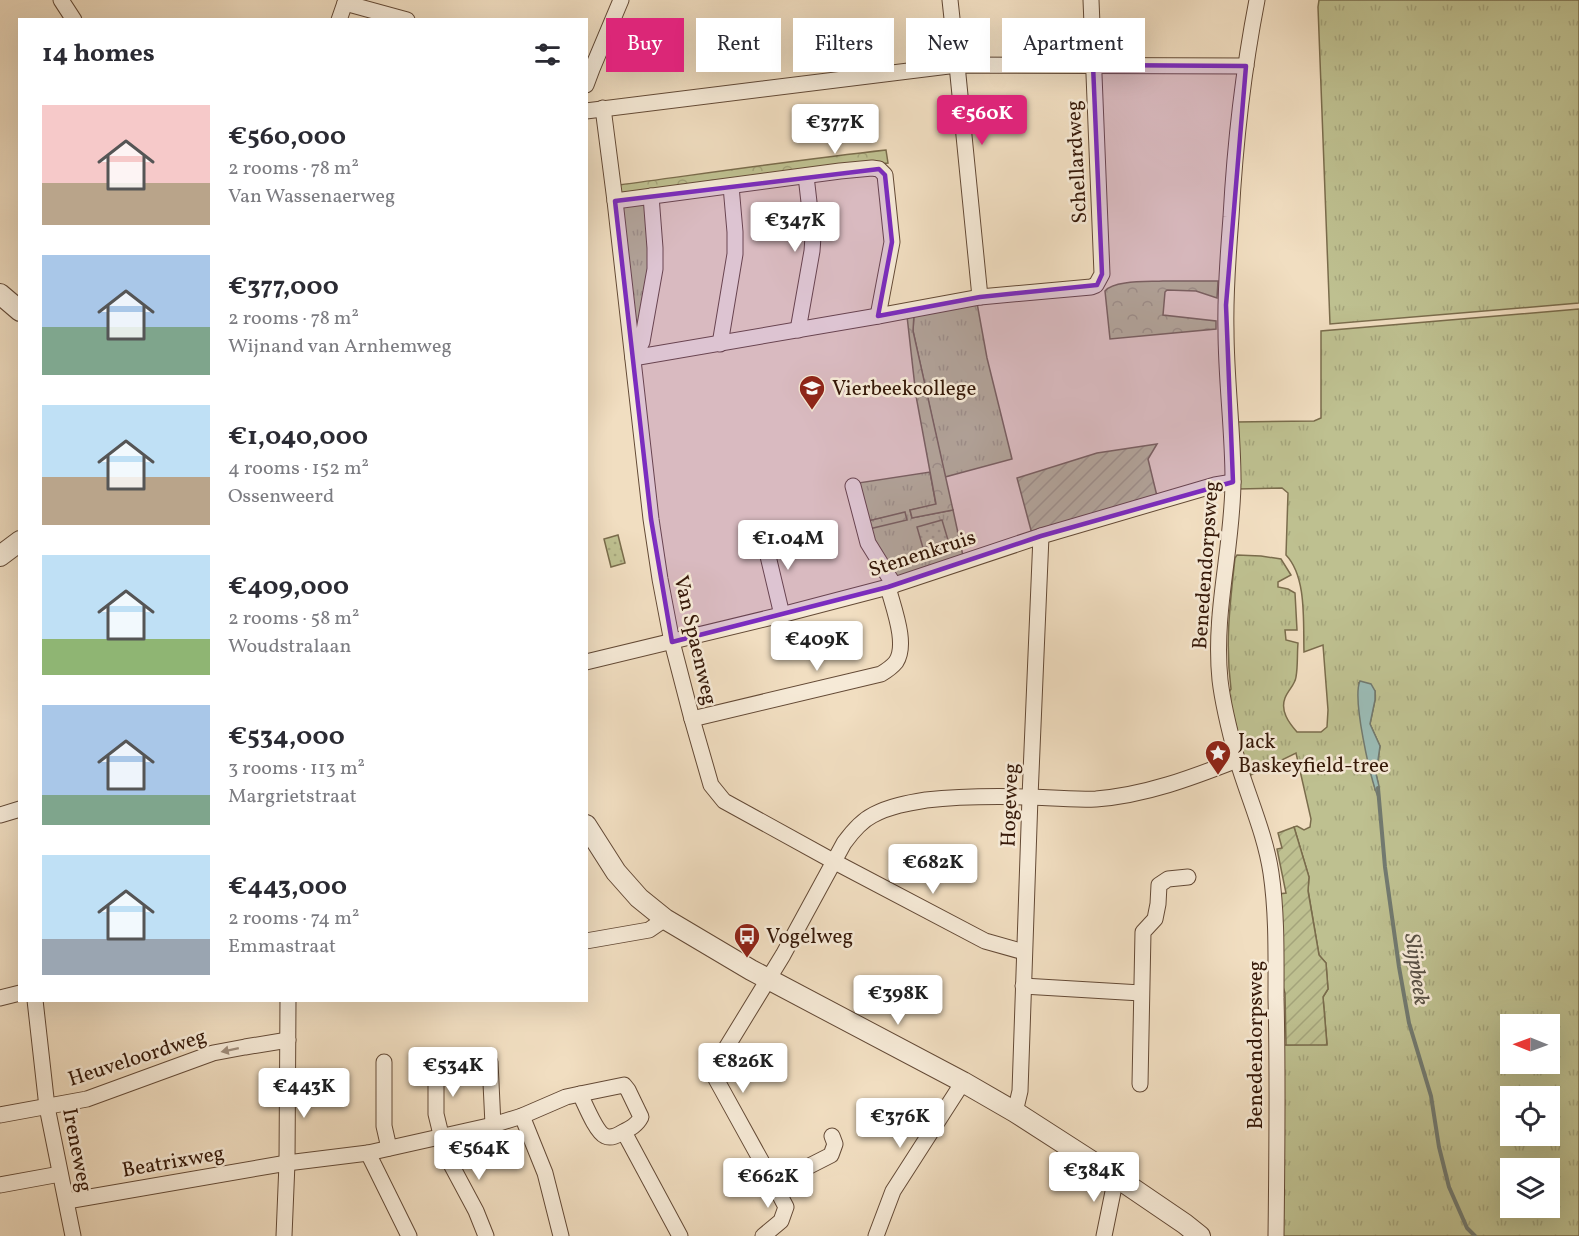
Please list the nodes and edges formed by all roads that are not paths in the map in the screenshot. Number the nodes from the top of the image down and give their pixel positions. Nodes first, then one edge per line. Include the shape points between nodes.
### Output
1 (61, 0) edge
2 (621, 0) edge
3 (950, 0) edge
4 (1091, 0) edge
5 (1257, 0) edge
6 (346, 2) edge
7 (360, 14) edge
8 (73, 18) edge
9 (340, 18) edge
10 (391, 18) edge
11 (952, 18) edge
12 (1092, 18) edge
13 (1145, 65) edge
14 (1246, 66) junction
15 (589, 68) edge
16 (906, 71) edge
17 (958, 72) edge
18 (1093, 72) edge
19 (603, 108) junction
20 (588, 111) edge
21 (806, 176) junction
22 (731, 186) junction
23 (651, 196) junction
24 (615, 201) junction
25 (0, 294) edge
26 (980, 297) junction
27 (18, 309) edge
28 (878, 316) junction
29 (798, 330) junction
30 (720, 344) junction
31 (633, 358) junction
32 (1233, 482) junction
33 (853, 486) dead end
34 (763, 535) dead end
35 (1041, 536) junction
36 (18, 542) edge
37 (0, 556) edge
38 (891, 586) junction
39 (782, 615) junction
40 (672, 642) junction
41 (588, 662) edge
42 (692, 719) junction
43 (1237, 760) junction
44 (1030, 797) junction
45 (18, 810) edge
46 (0, 814) edge
47 (588, 828) edge
48 (833, 861) junction
49 (1188, 877) dead end
50 (665, 919) junction
51 (588, 941) edge
52 (1024, 952) junction
53 (768, 979) junction
54 (1023, 986) junction
55 (1141, 993) junction
56 (18, 994) edge
57 (0, 998) edge
58 (35, 1002) edge
59 (288, 1002) edge
60 (288, 1040) junction
61 (436, 1061) dead end
62 (384, 1062) dead end
63 (490, 1062) dead end
64 (963, 1082) junction
65 (1140, 1084) dead end
66 (580, 1094) junction
67 (47, 1107) junction
68 (1015, 1112) junction
69 (0, 1116) edge
70 (522, 1116) junction
71 (493, 1125) junction
72 (624, 1132) junction
73 (832, 1136) dead end
74 (441, 1137) junction
75 (389, 1148) junction
76 (368, 1153) junction
77 (287, 1162) junction
78 (60, 1174) junction
79 (1116, 1177) junction
80 (774, 1184) junction
81 (0, 1185) edge
82 (66, 1201) junction
83 (73, 1236) edge
84 (285, 1236) edge
85 (409, 1236) edge
86 (486, 1236) edge
87 (561, 1236) edge
88 (680, 1236) edge
89 (763, 1236) edge
90 (876, 1236) edge
91 (1104, 1236) edge
92 (1200, 1236) edge
93 (1276, 1236) edge

1 - 8 street
2 - 15 street
3 - 11 street
4 - 12 street, Schellardweg
5 - 14 street, Benedendorpsweg
6 - 7 street
6 - 9 street
7 - 10 street
13 - 14 street
14 - 32 street, Benedendorpsweg via 1235,154 1226,305
16 - 19 street
17 - 26 street
18 - 26 street, Schellardweg via 1102,274 1091,287
19 - 20 street
19 - 24 street, Van Spaenweg
21 - 22 street
21 - 28 street via 873,168 885,175 892,242
21 - 29 street via 813,237
22 - 23 street
22 - 30 street via 735,254
23 - 24 street
23 - 31 street, Van Spaenweg via 656,269 642,342
24 - 31 street, Van Spaenweg
25 - 27 street
26 - 28 street
28 - 29 street
29 - 30 street
30 - 31 street
31 - 40 street, Van Spaenweg via 651,519
32 - 35 street, Stenenkruis
32 - 43 street, Benedendorpsweg via 1218,653 1225,713
33 - 38 street via 868,543
34 - 39 street
35 - 38 street, Stenenkruis
35 - 44 street, Hogeweg
36 - 37 street
38 - 39 street, Stenenkruis
38 - 42 street via 901,640 901,650 891,668 881,674
39 - 40 street, Stenenkruis
40 - 41 street, Stenenkruis
40 - 42 street, Van Spaenweg
42 - 48 street, Van Spaenweg via 711,785 724,801
43 - 44 street via 1189,779 1122,795 1076,800
43 - 93 street, Benedendorpsweg via 1266,843 1275,902
44 - 48 street via 940,799 889,808 856,827
44 - 52 street, Hogeweg
45 - 46 street
47 - 50 street via 616,872
48 - 52 street, Van Spaenweg via 985,941
48 - 53 street
49 - 55 street via 1168,879 1159,885 1155,919 1143,932
50 - 51 street via 649,930
50 - 53 street
52 - 54 street, Hogeweg
53 - 64 street
53 - 80 street via 717,1063 716,1079
54 - 55 street
54 - 68 street, Hogeweg via 1020,1091
55 - 65 street
56 - 57 street
58 - 67 street, Ireneweg
59 - 60 street
60 -> 67 street, Heuveloordweg via 213,1053 87,1099
60 - 77 street
61 - 74 street via 436,1114
62 - 75 street via 384,1126
63 - 71 street
64 - 68 street
64 - 90 street via 893,1191
66 - 70 street, Beatrixweg
66 - 72 street via 599,1131 612,1137
66 - 72 street, Beatrixweg via 624,1085 641,1117 637,1125
67 - 69 street, Heuveloordweg
67 - 78 street, Ireneweg
68 - 79 street
70 - 71 street, Beatrixweg
70 - 87 street via 545,1173
71 - 74 street, Beatrixweg
72 - 88 street
73 - 80 street via 835,1144 831,1155
74 - 75 street, Beatrixweg
74 - 86 street
75 - 76 street, Beatrixweg
76 - 77 street, Beatrixweg
76 - 85 street
77 - 82 street, Beatrixweg
77 - 84 street
78 - 81 street
78 - 82 street, Ireneweg
79 - 91 street
79 - 92 street
80 - 89 street via 786,1207 781,1221
82 - 83 street, Ireneweg

